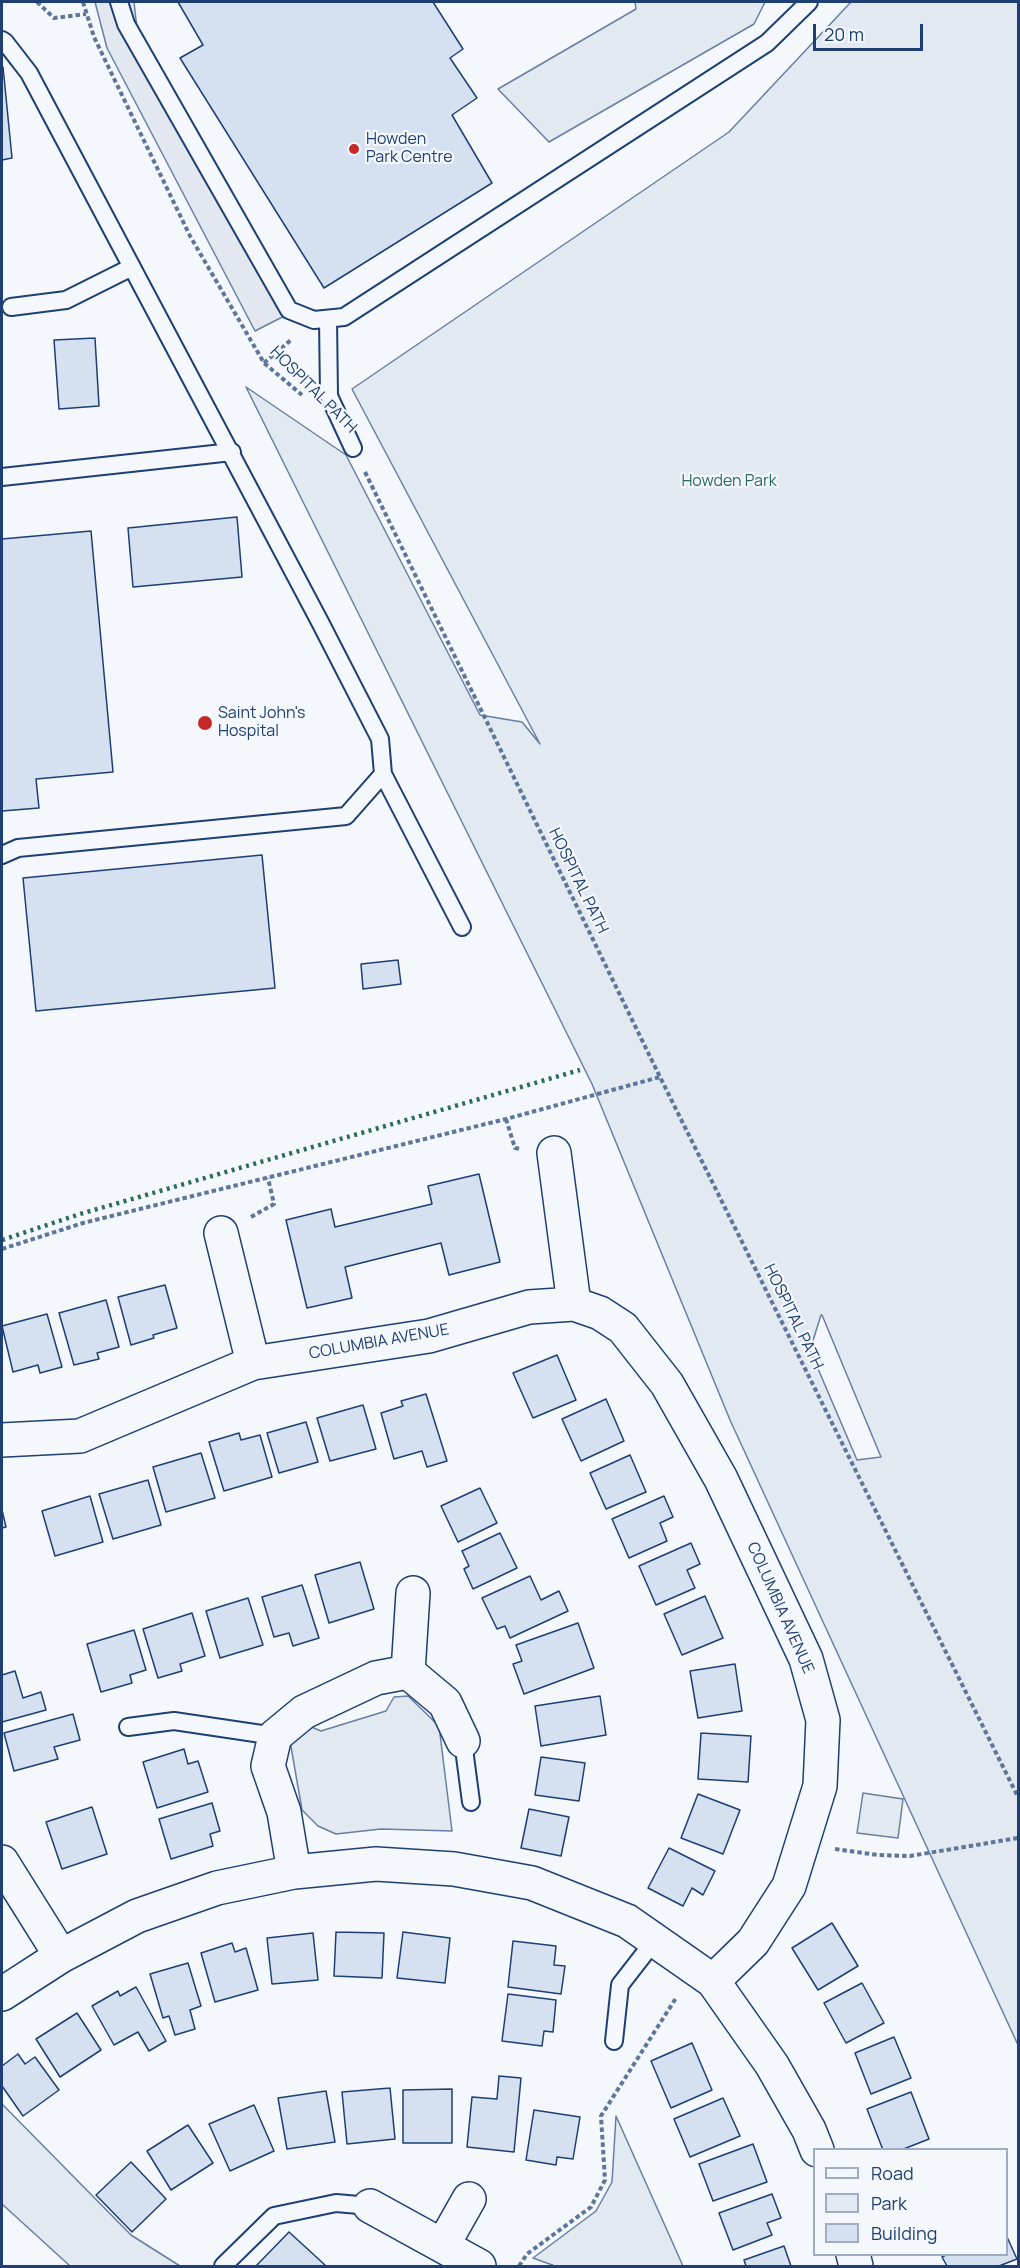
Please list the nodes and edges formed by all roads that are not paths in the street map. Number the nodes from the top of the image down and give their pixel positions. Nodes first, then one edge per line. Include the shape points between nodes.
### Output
1 (119, 2) edge
2 (809, 2) edge
3 (2, 40) edge
4 (132, 267) junction
5 (11, 307) dead end
6 (328, 319) junction
7 (353, 448) road end
8 (232, 452) junction
9 (2, 477) edge
10 (383, 774) junction
11 (2, 855) edge
12 (462, 927) dead end
13 (554, 1153) dead end
14 (221, 1233) road end
15 (574, 1304) junction
16 (254, 1363) junction
17 (2, 1440) edge
18 (413, 1593) dead end
19 (408, 1672) junction
20 (128, 1727) dead end
21 (275, 1736) junction
22 (464, 1741) joint
23 (471, 1802) dead end
24 (2, 1862) edge
25 (294, 1872) junction
26 (655, 1940) junction
27 (61, 1956) junction
28 (704, 1975) junction
29 (2, 1994) edge
30 (614, 2041) dead end
31 (816, 2148) edge
32 (469, 2199) dead end
33 (370, 2206) joint
34 (443, 2245) junction
35 (223, 2266) edge
36 (479, 2266) edge

1 - 6 lane via 126,24 290,310 314,320
2 - 6 lane via 767,43 344,317
3 - 4 lane via 29,73
4 - 5 lane via 66,300
4 - 8 lane
6 - 7 lane via 329,396
8 - 9 lane
8 - 10 lane via 380,739
10 - 11 lane via 346,816 18,848
10 - 12 lane
13 - 15 street
14 - 16 street
15 - 16 street, COLUMBIA AVENUE via 529,1307 429,1336
15 - 28 street, COLUMBIA AVENUE via 600,1312 623,1328 667,1384 721,1479 806,1659 823,1720 820,1786 789,1886 753,1941
16 - 17 street, COLUMBIA AVENUE via 80,1436
18 - 19 street
19 - 21 street via 376,1678 304,1712
19 - 22 street via 445,1703
20 - 21 lane via 174,1721
21 - 25 street via 268,1766 284,1812
22 - 23 lane
24 - 27 street
25 - 26 street via 376,1864 453,1869 532,1883 627,1921
25 - 27 street via 217,1888 136,1916
26 - 28 street
26 - 30 lane via 620,1985
27 - 29 street
28 - 31 street via 772,2065
32 - 34 street
33 - 34 street
33 - 35 lane via 336,2203 274,2216
34 - 36 street

